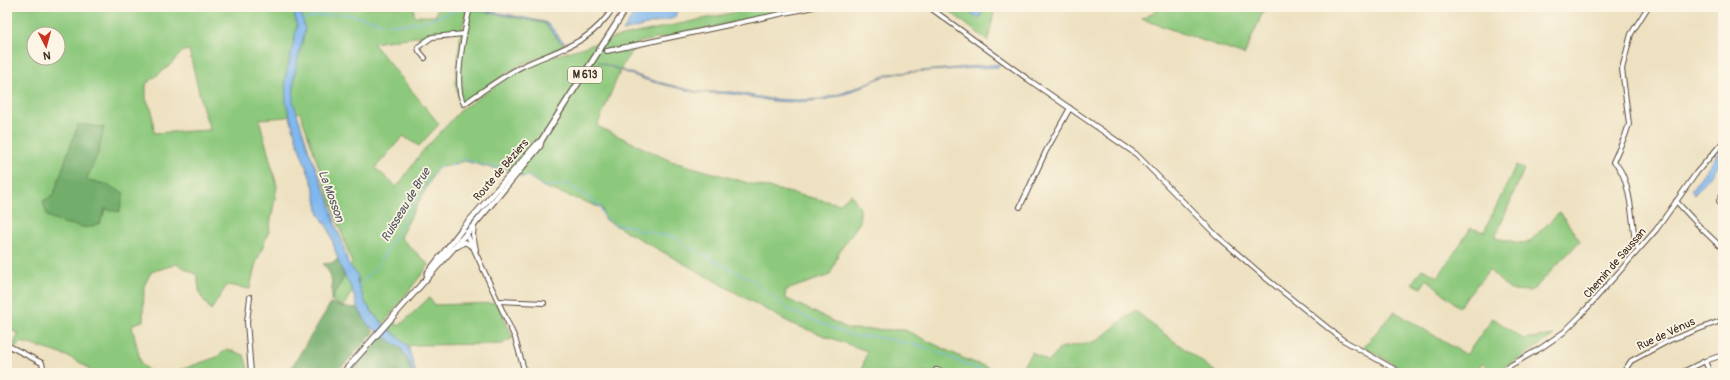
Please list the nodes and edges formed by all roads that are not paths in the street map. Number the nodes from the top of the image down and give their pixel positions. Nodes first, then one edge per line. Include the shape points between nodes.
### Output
1 (470, 7) edge
2 (614, 7) edge
3 (627, 7) edge
4 (813, 7) edge
5 (929, 7) edge
6 (1648, 7) edge
7 (464, 34) junction
8 (608, 51) dead end
9 (425, 58) dead end
10 (1070, 108) junction
11 (541, 141) junction
12 (1723, 142) edge
13 (1723, 193) edge
14 (1676, 201) junction
15 (1020, 207) dead end
16 (1723, 208) edge
17 (474, 225) junction
18 (465, 231) junction
19 (473, 235) junction
20 (1639, 249) junction
21 (1723, 249) edge
22 (450, 252) junction
23 (477, 254) junction
24 (420, 285) junction
25 (250, 297) dead end
26 (499, 302) junction
27 (544, 302) dead end
28 (1723, 320) edge
29 (7, 345) edge
30 (1723, 355) edge
31 (1705, 362) junction
32 (936, 370) dead end
33 (38, 373) edge
34 (251, 373) edge
35 (343, 373) edge
36 (525, 373) edge
37 (949, 373) edge
38 (1401, 373) edge
39 (1498, 373) edge
40 (1623, 373) edge
41 (1681, 373) edge
42 (1710, 373) edge

1 - 7 street
2 - 7 street via 593,32 567,49 522,67 464,104 459,86
3 - 11 main road, M 613
4 - 8 street
5 - 10 street
6 - 20 street via 1631,34 1622,69 1629,124 1613,162 1621,170 1625,181 1635,244
7 - 9 street via 432,37 418,47
10 - 15 street via 1046,151
10 - 38 street via 1136,154 1216,235 1285,294 1343,340
11 - 17 main road, Route de Béziers / M 613 via 540,146
11 - 18 main road, Route de Béziers / M 613
12 - 14 street, Chemin de Saussan
13 - 16 street via 1718,202
14 - 20 street, Chemin de Saussan
14 - 21 street
17 - 18 main road, Route de Béziers / M 613
17 - 19 street
18 - 19 street
18 - 22 main road, Route de Béziers / M 613
18 - 23 street
18 - 24 main road, Route de Béziers / M 613 via 431,268
19 - 23 street
20 - 39 street, Chemin de Saussan via 1564,332
22 - 23 street via 465,242 469,243
22 - 24 main road, Route de Béziers / M 613
23 - 26 street
24 - 35 main road, Route de Béziers / M 613
25 - 34 street via 247,322
26 - 27 street
26 - 36 street via 515,338
28 - 40 street, Rue de Vénus via 1670,340 1631,360
29 - 33 street via 42,363
30 - 31 street
31 - 41 street
31 - 42 street
32 - 37 street

